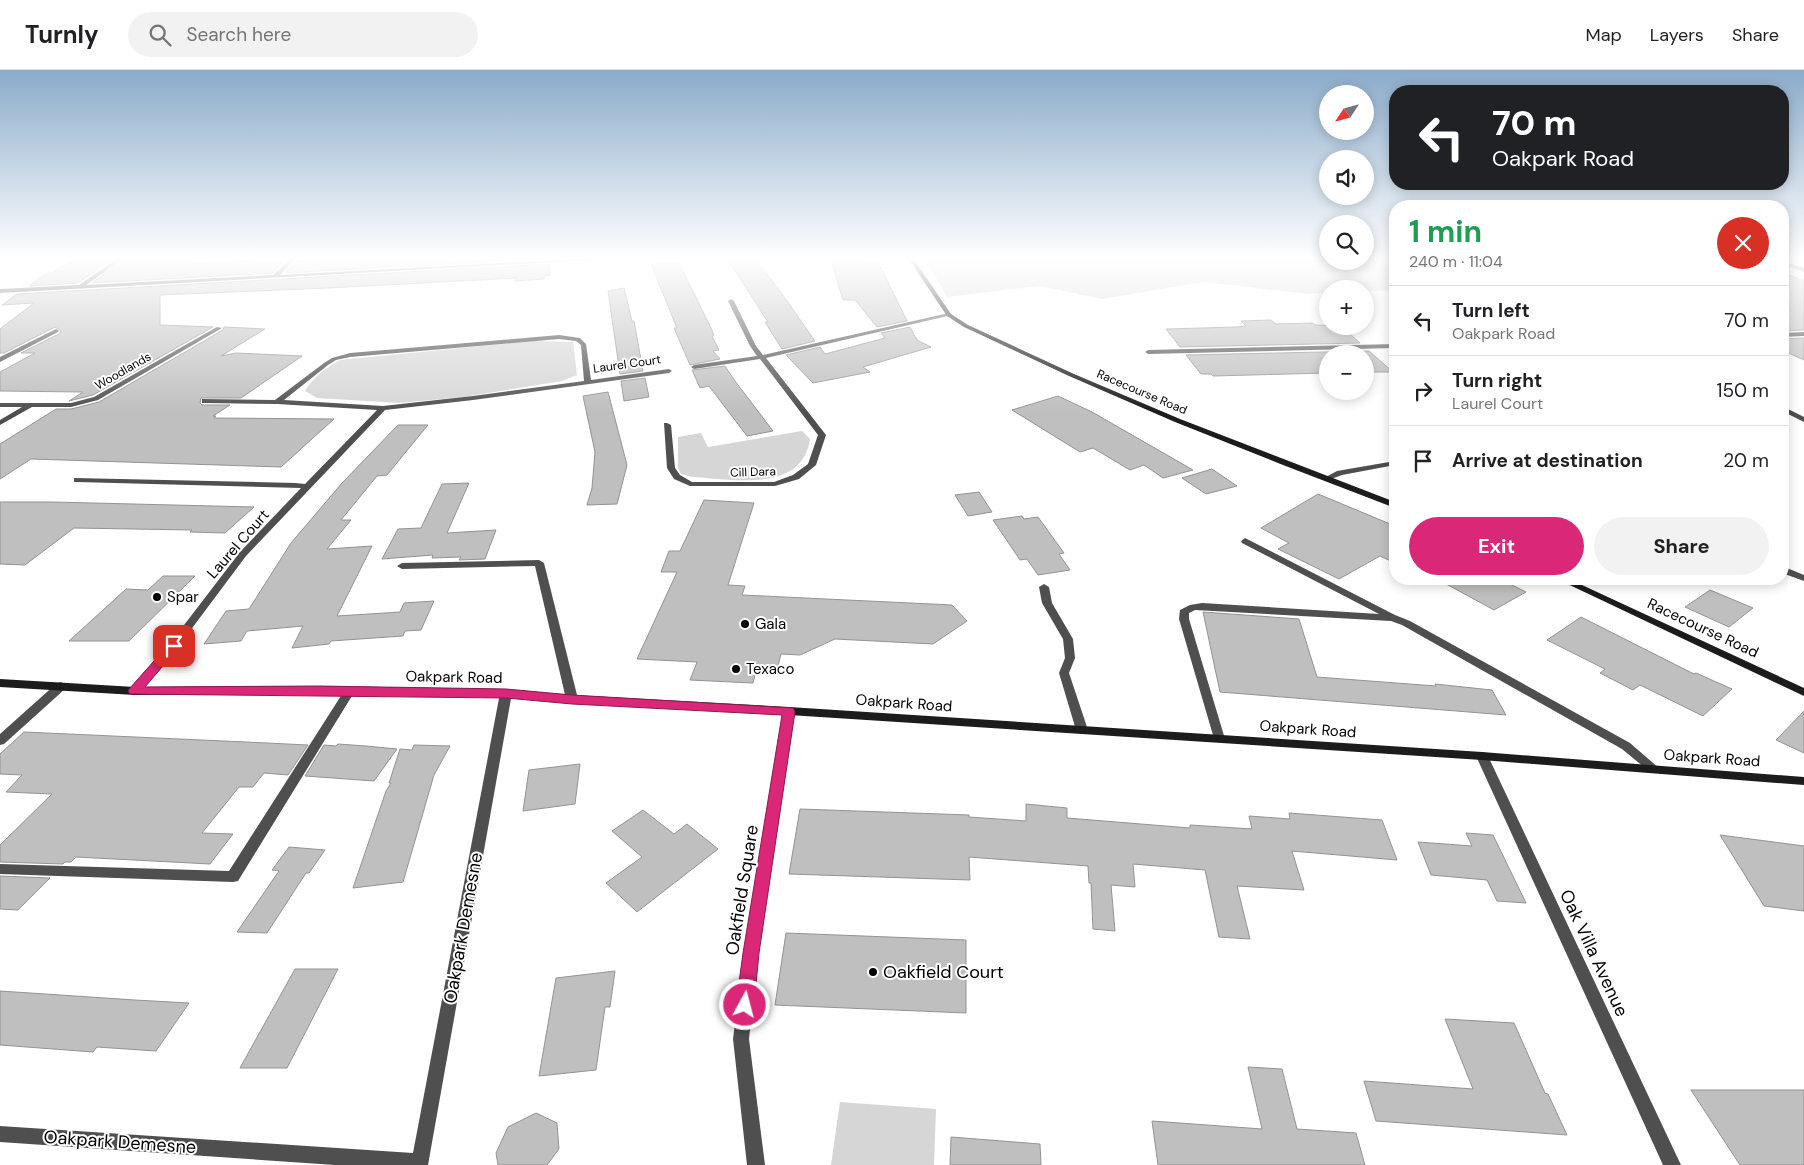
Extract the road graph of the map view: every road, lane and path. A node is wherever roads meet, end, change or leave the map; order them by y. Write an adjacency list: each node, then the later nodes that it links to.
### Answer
1 (735, 309): 10 (street)
2 (945, 309): 3 (main road, Racecourse Road)
3 (949, 315): 10 (street); 25 (main road, Racecourse Road)
4 (219, 328): 18 (street, Woodlands)
5 (56, 331): 11 (street)
6 (1804, 334): 7 (street)
7 (1789, 335)
8 (1389, 346): 9 (street)
9 (1148, 352)
10 (763, 357): 12 (street); 23 (street, Cill Dara)
11 (0, 360)
12 (694, 368)
13 (669, 371): 14 (street, Laurel Court)
14 (588, 382): 16 (street, Laurel Court); 19 (street, Laurel Court)
15 (205, 401): 16 (street, Laurel Court)
16 (277, 402): 19 (street, Laurel Court)
17 (0, 405): 18 (street, Woodlands)
18 (30, 406): 22 (street, Woodlands)
19 (383, 408): 27 (street, Laurel Court)
20 (1789, 412): 21 (street)
21 (1804, 420)
22 (0, 423)
23 (667, 425)
24 (1389, 464): 25 (street)
25 (1326, 479): 28 (main road, Racecourse Road)
26 (77, 480): 27 (street, Laurel Court)
27 (307, 487): 38 (street, Laurel Court)
28 (1389, 503)
29 (1245, 541): 35 (street)
30 (402, 566): 42 (street)
31 (1789, 572): 32 (street)
32 (1804, 578)
33 (1575, 585): 40 (main road, Racecourse Road)
34 (1044, 587): 44 (street)
35 (1393, 618): 45 (street); 48 (street)
36 (0, 683): 37 (main road, Oakpark Road)
37 (61, 686): 38 (main road, Oakpark Road); 46 (street)
38 (135, 691): 39 (main road, Oakpark Road)
39 (350, 691): 41 (main road, Oakpark Road); 50 (street)
40 (1804, 692)
41 (506, 694): 42 (main road, Oakpark Road); 52 (street, Oakpark Demesne)
42 (572, 700): 43 (main road, Oakpark Road)
43 (789, 712): 44 (main road, Oakpark Road); 53 (street, Oakfield Square)
44 (1082, 730): 45 (main road, Oakpark Road)
45 (1219, 739): 47 (main road, Oakpark Road)
46 (0, 741)
47 (1482, 756): 48 (main road, Oakpark Road); 54 (street, Oak Villa Avenue)
48 (1654, 769): 49 (main road, Oakpark Road)
49 (1804, 781)
50 (0, 869)
51 (0, 1134): 52 (street, Oakpark Demesne)
52 (420, 1163)
53 (756, 1165)
54 (1672, 1165)

